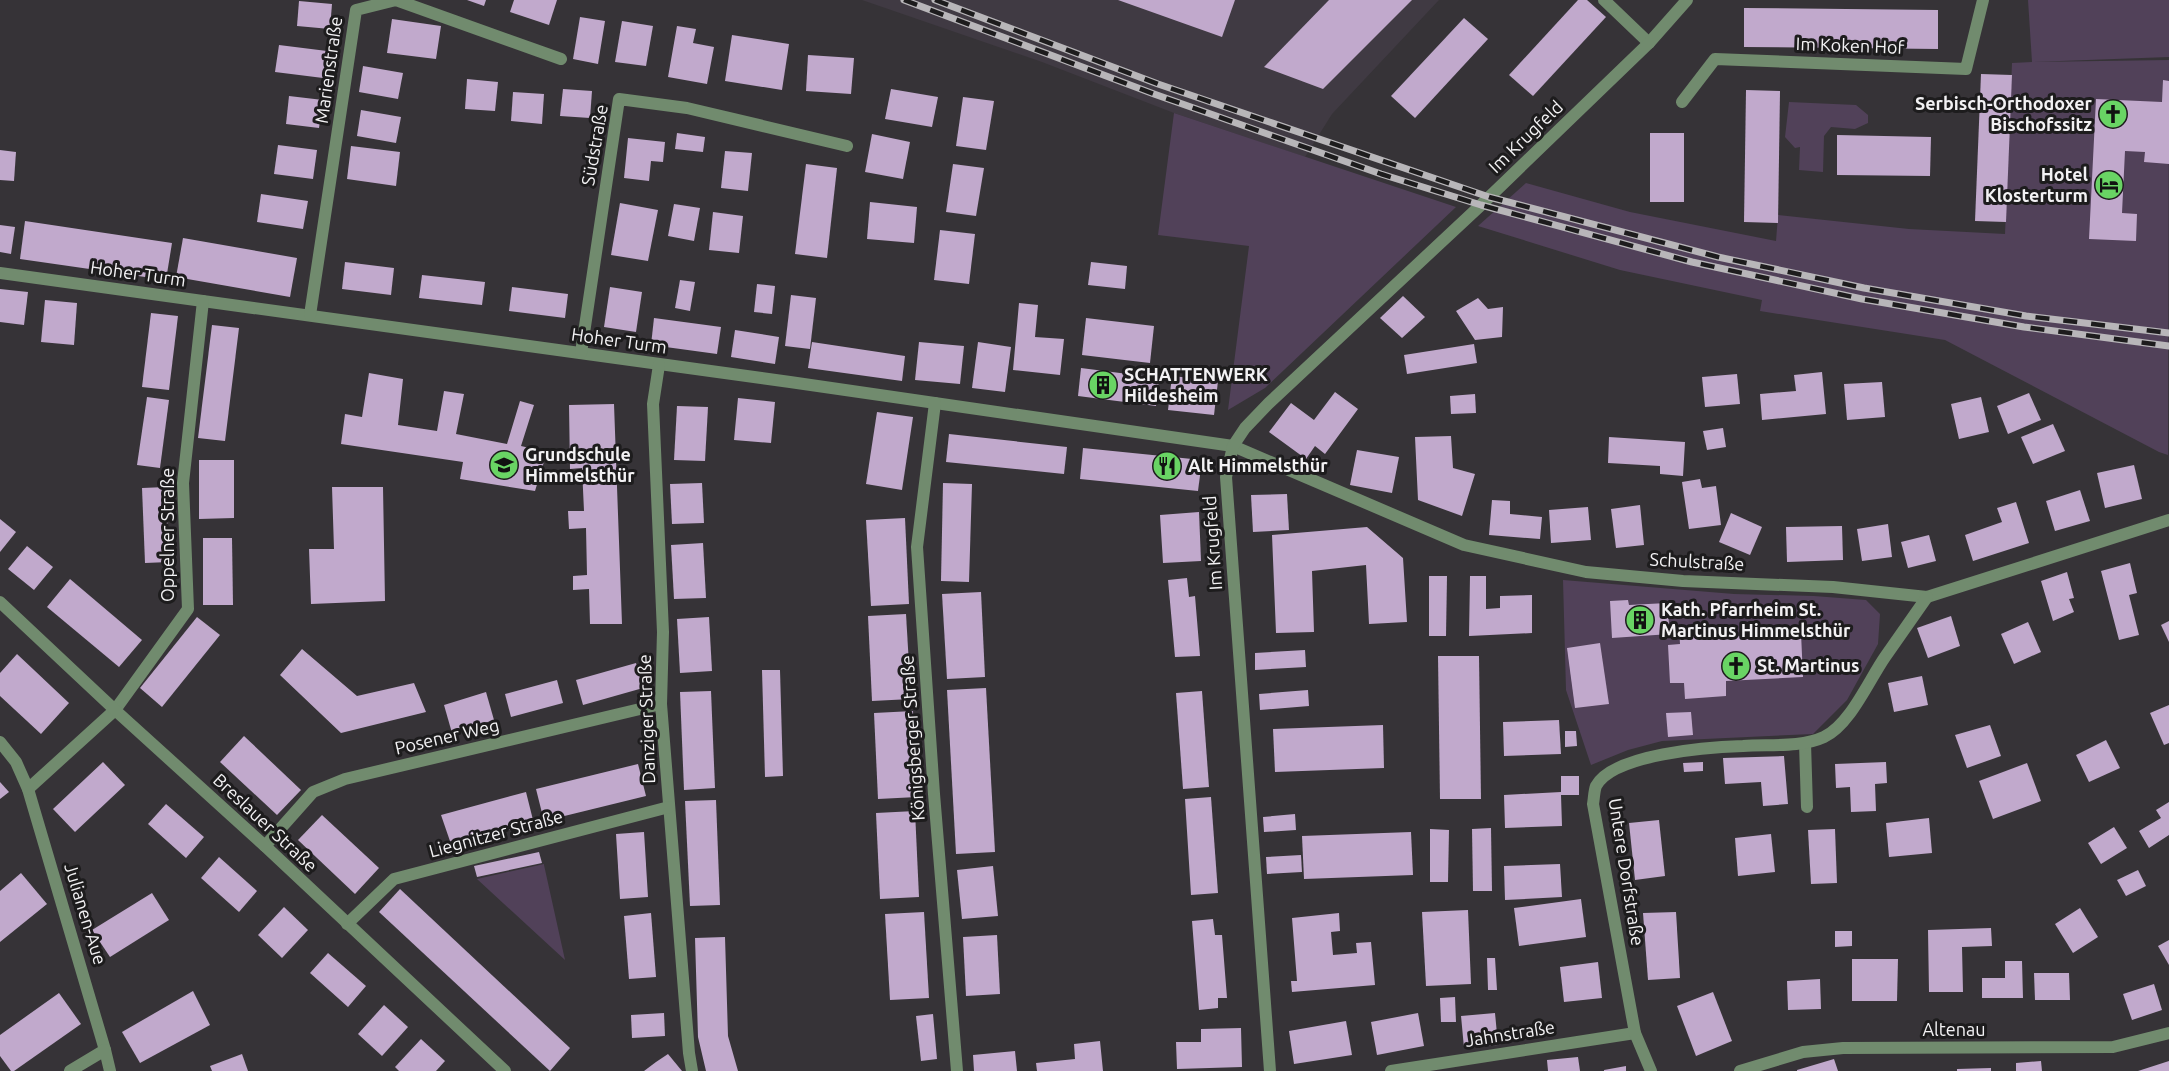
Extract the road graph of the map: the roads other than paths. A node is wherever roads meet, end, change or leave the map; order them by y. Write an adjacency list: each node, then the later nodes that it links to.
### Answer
1 (1604, 0): 4 (street)
2 (1687, 0): 4 (street, Im Krugfeld)
3 (1983, 0): 6 (street, Im Koken Hof)
4 (1648, 43): 14 (street, Im Krugfeld)
5 (561, 59): 10 (street, Marienstraße)
6 (1682, 102)
7 (847, 146): 11 (street, Südstraße)
8 (0, 273): 9 (street, Hoher Turm)
9 (203, 301): 10 (street, Hoher Turm); 19 (street, Oppelner Straße)
10 (310, 315): 11 (street, Hoher Turm)
11 (581, 353): 12 (street, Hoher Turm)
12 (659, 365): 13 (street, Hoher Turm); 18 (street, Danziger Straße)
13 (935, 403): 14 (street, Hoher Turm); 34 (street, Königsberger Straße)
14 (1233, 446): 16 (street, Schulstraße); 35 (street, Im Krugfeld)
15 (2168, 517): 16 (street, Schulstraße)
16 (1927, 597): 21 (street, Untere Dorfstraße)
17 (0, 602): 19 (street, Breslauer Straße)
18 (661, 704): 23 (street, Danziger Straße); 25 (street, Posener Weg)
19 (115, 710): 22 (street); 25 (street, Breslauer Straße)
20 (0, 742): 22 (street, Julianen-Aue)
21 (1805, 743): 24 (street); 27 (street, Untere Dorfstraße)
22 (28, 789): 29 (street, Julianen-Aue)
23 (669, 807): 26 (street, Liegnitzer Straße); 33 (street, Danziger Straße)
24 (1807, 807)
25 (265, 846): 26 (street, Breslauer Straße)
26 (347, 924): 32 (street, Breslauer Straße)
27 (1635, 1033): 36 (street, Jahnstraße); 37 (street, Untere Dorfstraße)
28 (2169, 1033): 38 (street, Altenau)
29 (105, 1050): 30 (street); 31 (street, Julianen-Aue)
30 (70, 1071)
31 (110, 1071)
32 (505, 1071)
33 (692, 1071)
34 (957, 1071)
35 (1270, 1071)
36 (1391, 1071)
37 (1651, 1071)
38 (1740, 1071)

